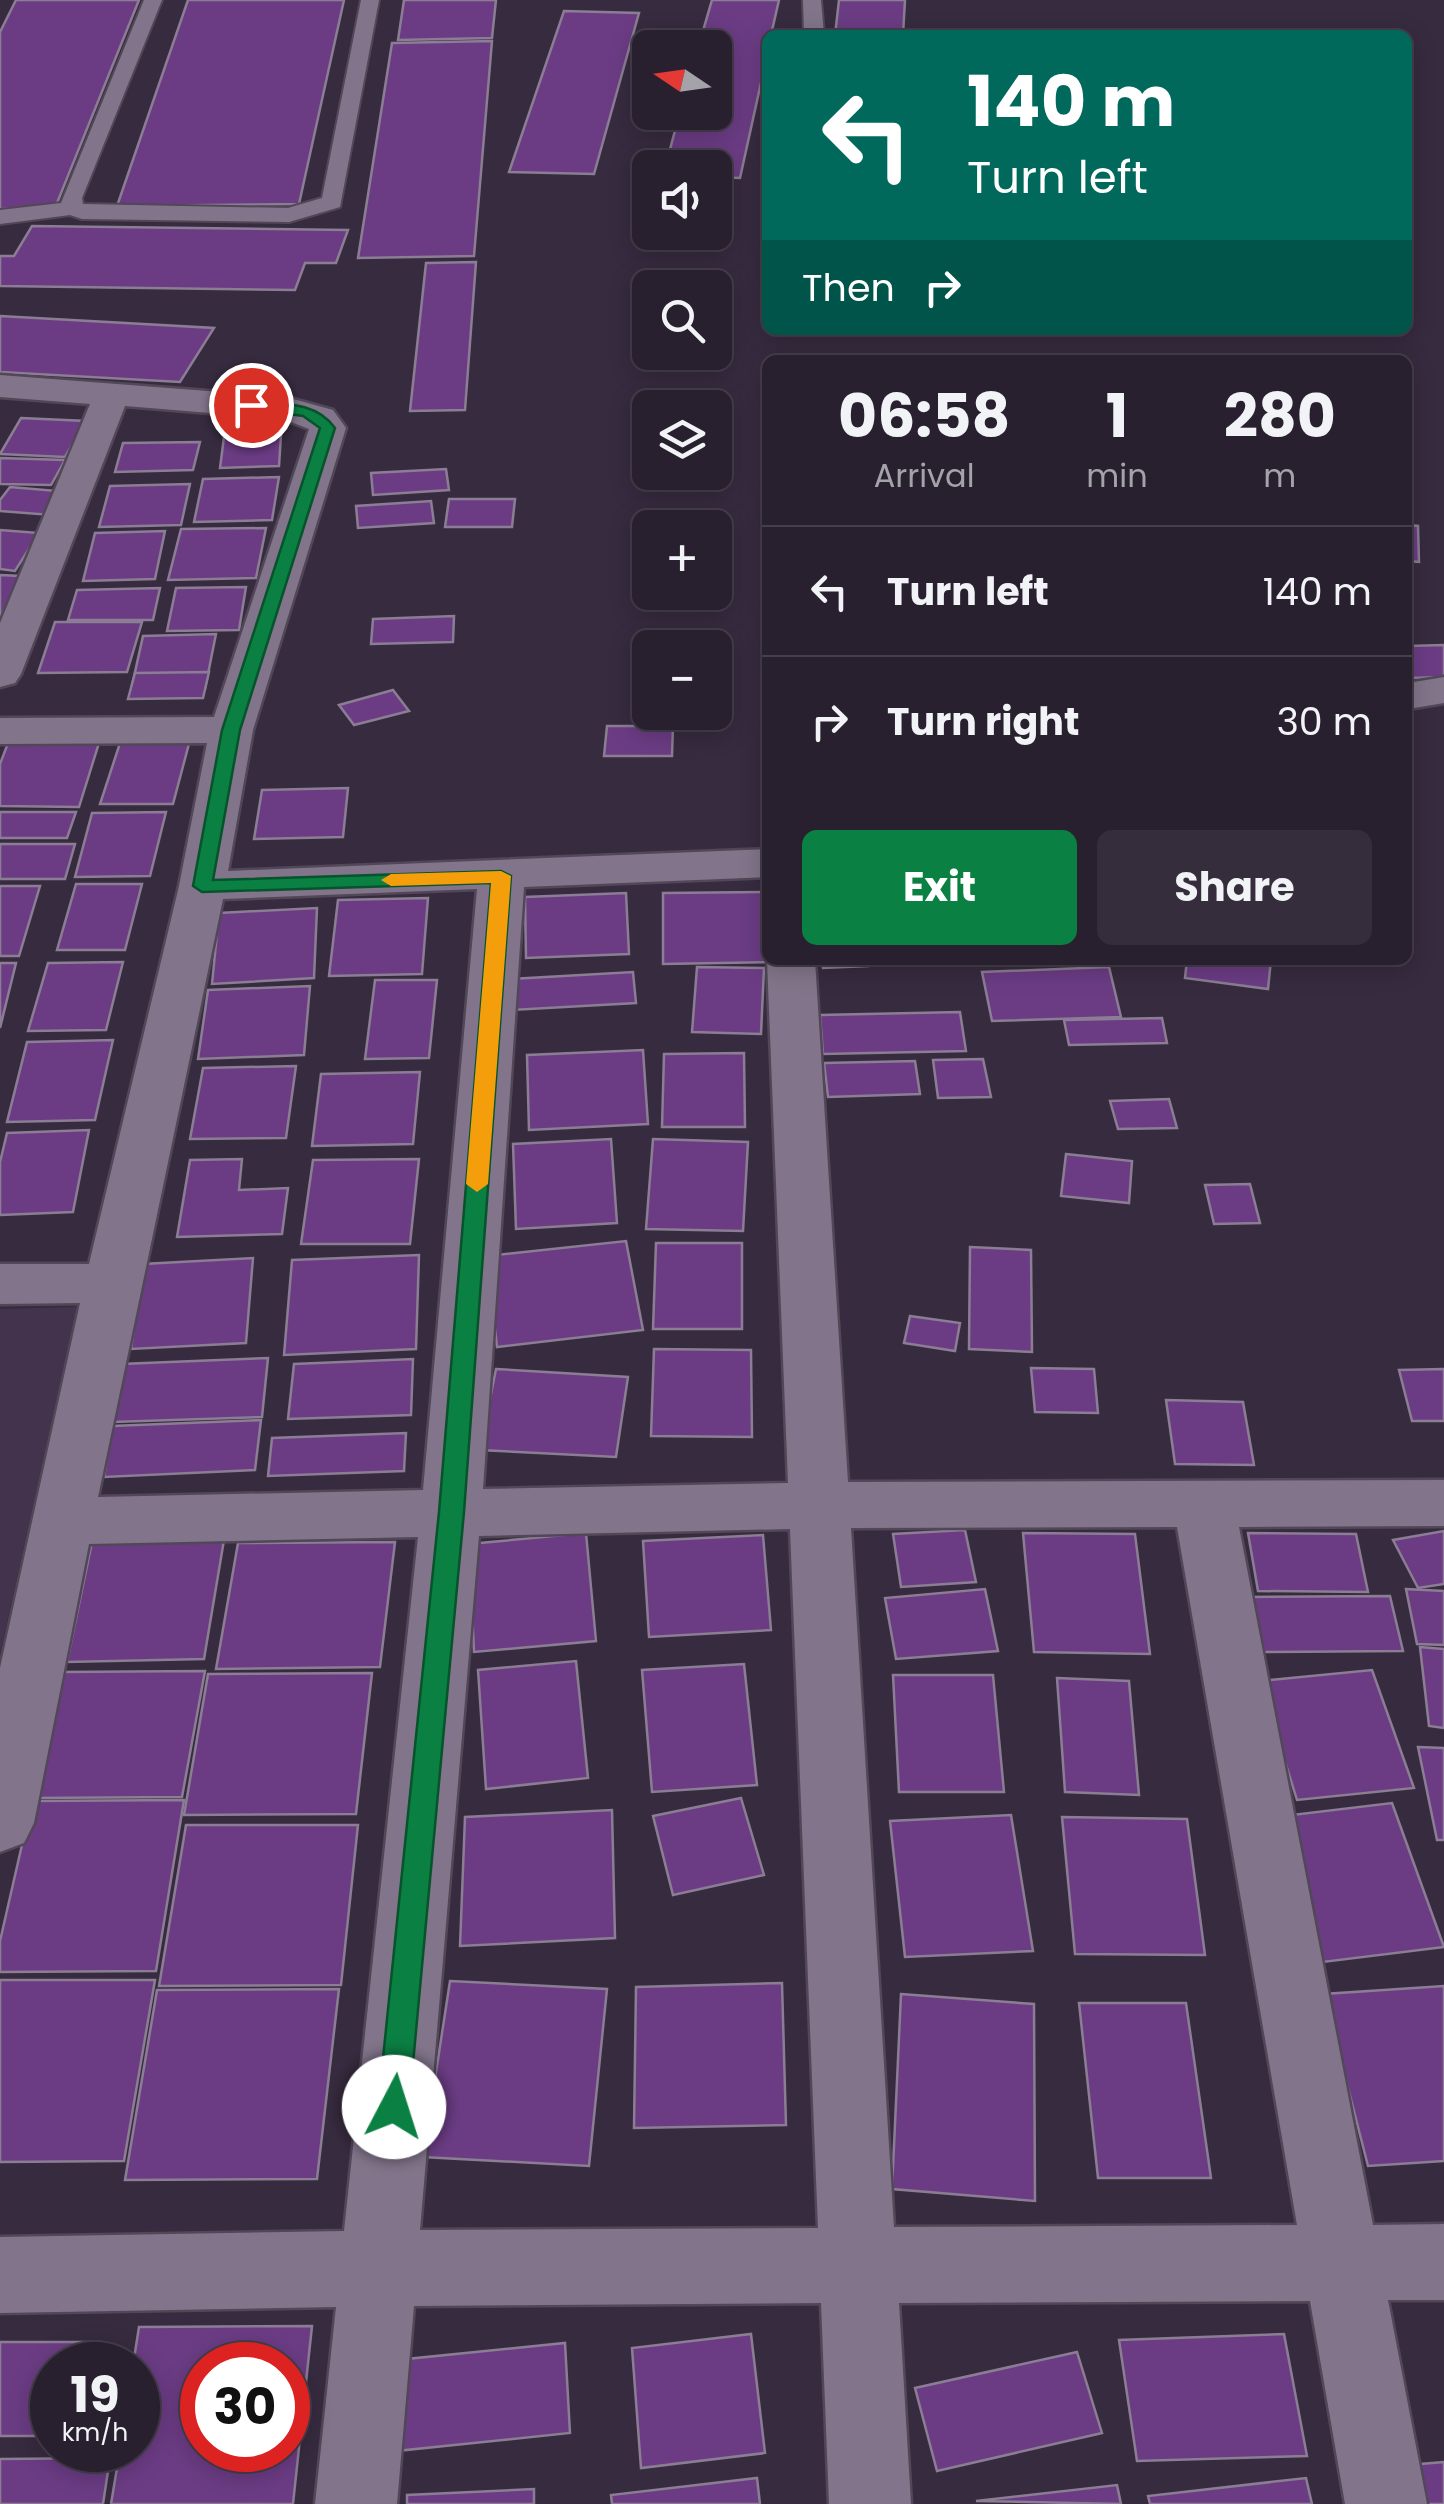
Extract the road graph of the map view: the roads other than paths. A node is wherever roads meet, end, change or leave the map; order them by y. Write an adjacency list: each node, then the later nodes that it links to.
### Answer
1 (152, 0): 5 (lane)
2 (370, 0): 5 (lane)
3 (812, 0): 4 (lane)
4 (814, 30)
5 (72, 208): 6 (lane)
6 (0, 216)
7 (0, 386): 8 (street)
8 (112, 394): 9 (street); 12 (street)
9 (0, 674)
10 (1444, 690): 11 (street)
11 (1412, 695)
12 (231, 730): 13 (street); 16 (street)
13 (0, 731)
14 (762, 863): 15 (street)
15 (501, 876): 16 (street); 23 (street)
16 (202, 886): 18 (street)
17 (791, 965): 21 (street)
18 (112, 1283): 19 (street); 24 (street)
19 (0, 1284)
20 (1444, 1502): 22 (street)
21 (822, 1505): 22 (street); 23 (street); 29 (street)
22 (1204, 1505): 26 (street)
23 (451, 1512): 24 (street); 28 (street)
24 (62, 1521): 25 (street)
25 (0, 1823)
26 (1342, 2262): 27 (street); 29 (street); 33 (street)
27 (1444, 2262)
28 (378, 2266): 29 (street); 30 (street); 31 (street)
29 (856, 2268): 32 (street)
30 (0, 2275)
31 (356, 2504)
32 (870, 2504)
33 (1386, 2504)

